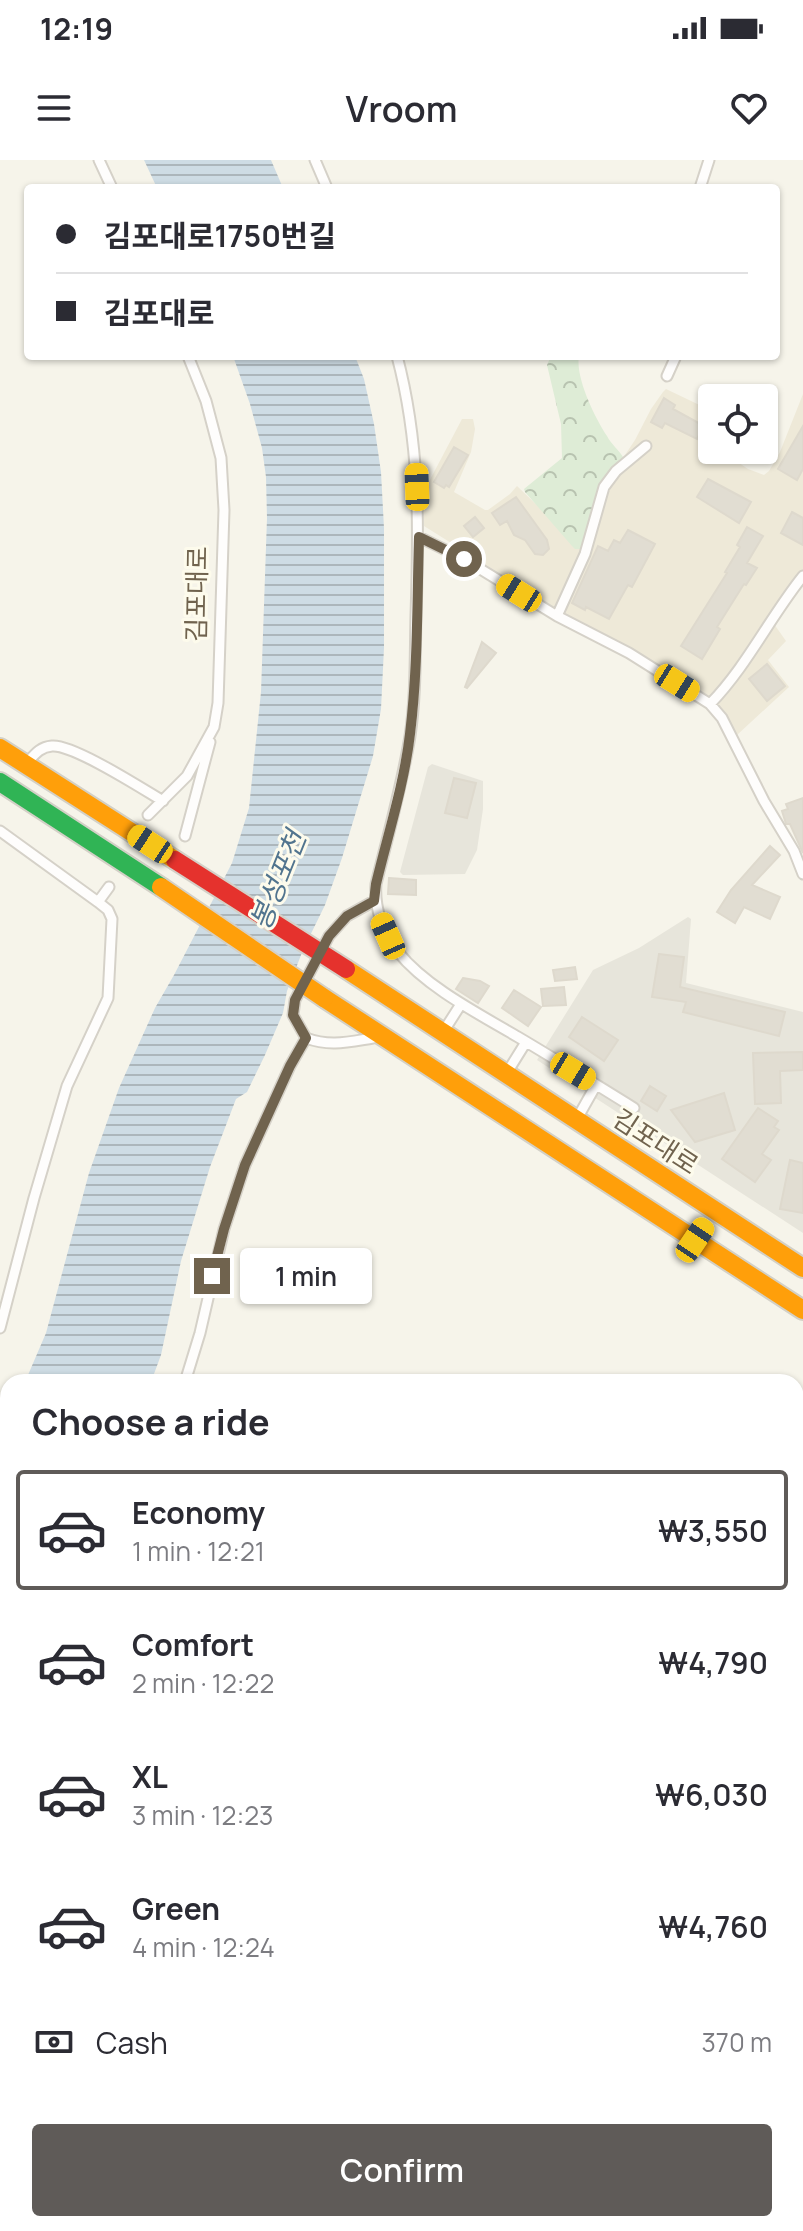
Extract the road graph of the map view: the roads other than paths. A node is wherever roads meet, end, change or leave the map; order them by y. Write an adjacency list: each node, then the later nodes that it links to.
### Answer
1 (99, 160): 4 (lane)
2 (315, 160): 5 (lane)
3 (709, 160): 6 (lane)
4 (110, 184)
5 (325, 184)
6 (701, 184)
7 (190, 360): 16 (lane, 김포대로)
8 (398, 360): 12 (lane)
9 (674, 360): 10 (lane)
10 (667, 376)
11 (646, 446): 14 (lane)
12 (419, 537): 14 (lane); 26 (lane)
13 (803, 576): 15 (lane)
14 (557, 616): 15 (lane)
15 (710, 704): 24 (lane)
16 (214, 727): 20 (lane, 김포대로); 23 (lane)
17 (0, 748): 18 (main road, 김포대로)
18 (25, 764): 20 (lane); 29 (main road, 김포대로, bridge)
19 (0, 782): 30 (main road, bridge)
20 (163, 801): 21 (lane, 김포대로)
21 (148, 815)
22 (0, 831): 27 (lane)
23 (185, 836)
24 (803, 874)
25 (109, 887): 27 (lane)
26 (374, 901): 28 (lane); 31 (lane)
27 (98, 902): 41 (lane)
28 (461, 1004): 29 (lane); 32 (lane)
29 (443, 1032): 33 (main road, 김포대로)
30 (382, 1036): 31 (lane); 38 (main road)
31 (306, 1038): 42 (lane)
32 (526, 1042): 33 (lane); 34 (lane)
33 (506, 1074): 36 (main road, 김포대로)
34 (596, 1085): 35 (lane); 36 (lane)
35 (634, 1108)
36 (576, 1120): 37 (main road, 김포대로)
37 (716, 1211): 38 (main road); 39 (main road, 김포대로)
38 (695, 1240): 40 (main road)
39 (803, 1268)
40 (803, 1309)
41 (0, 1328)
42 (187, 1374)

